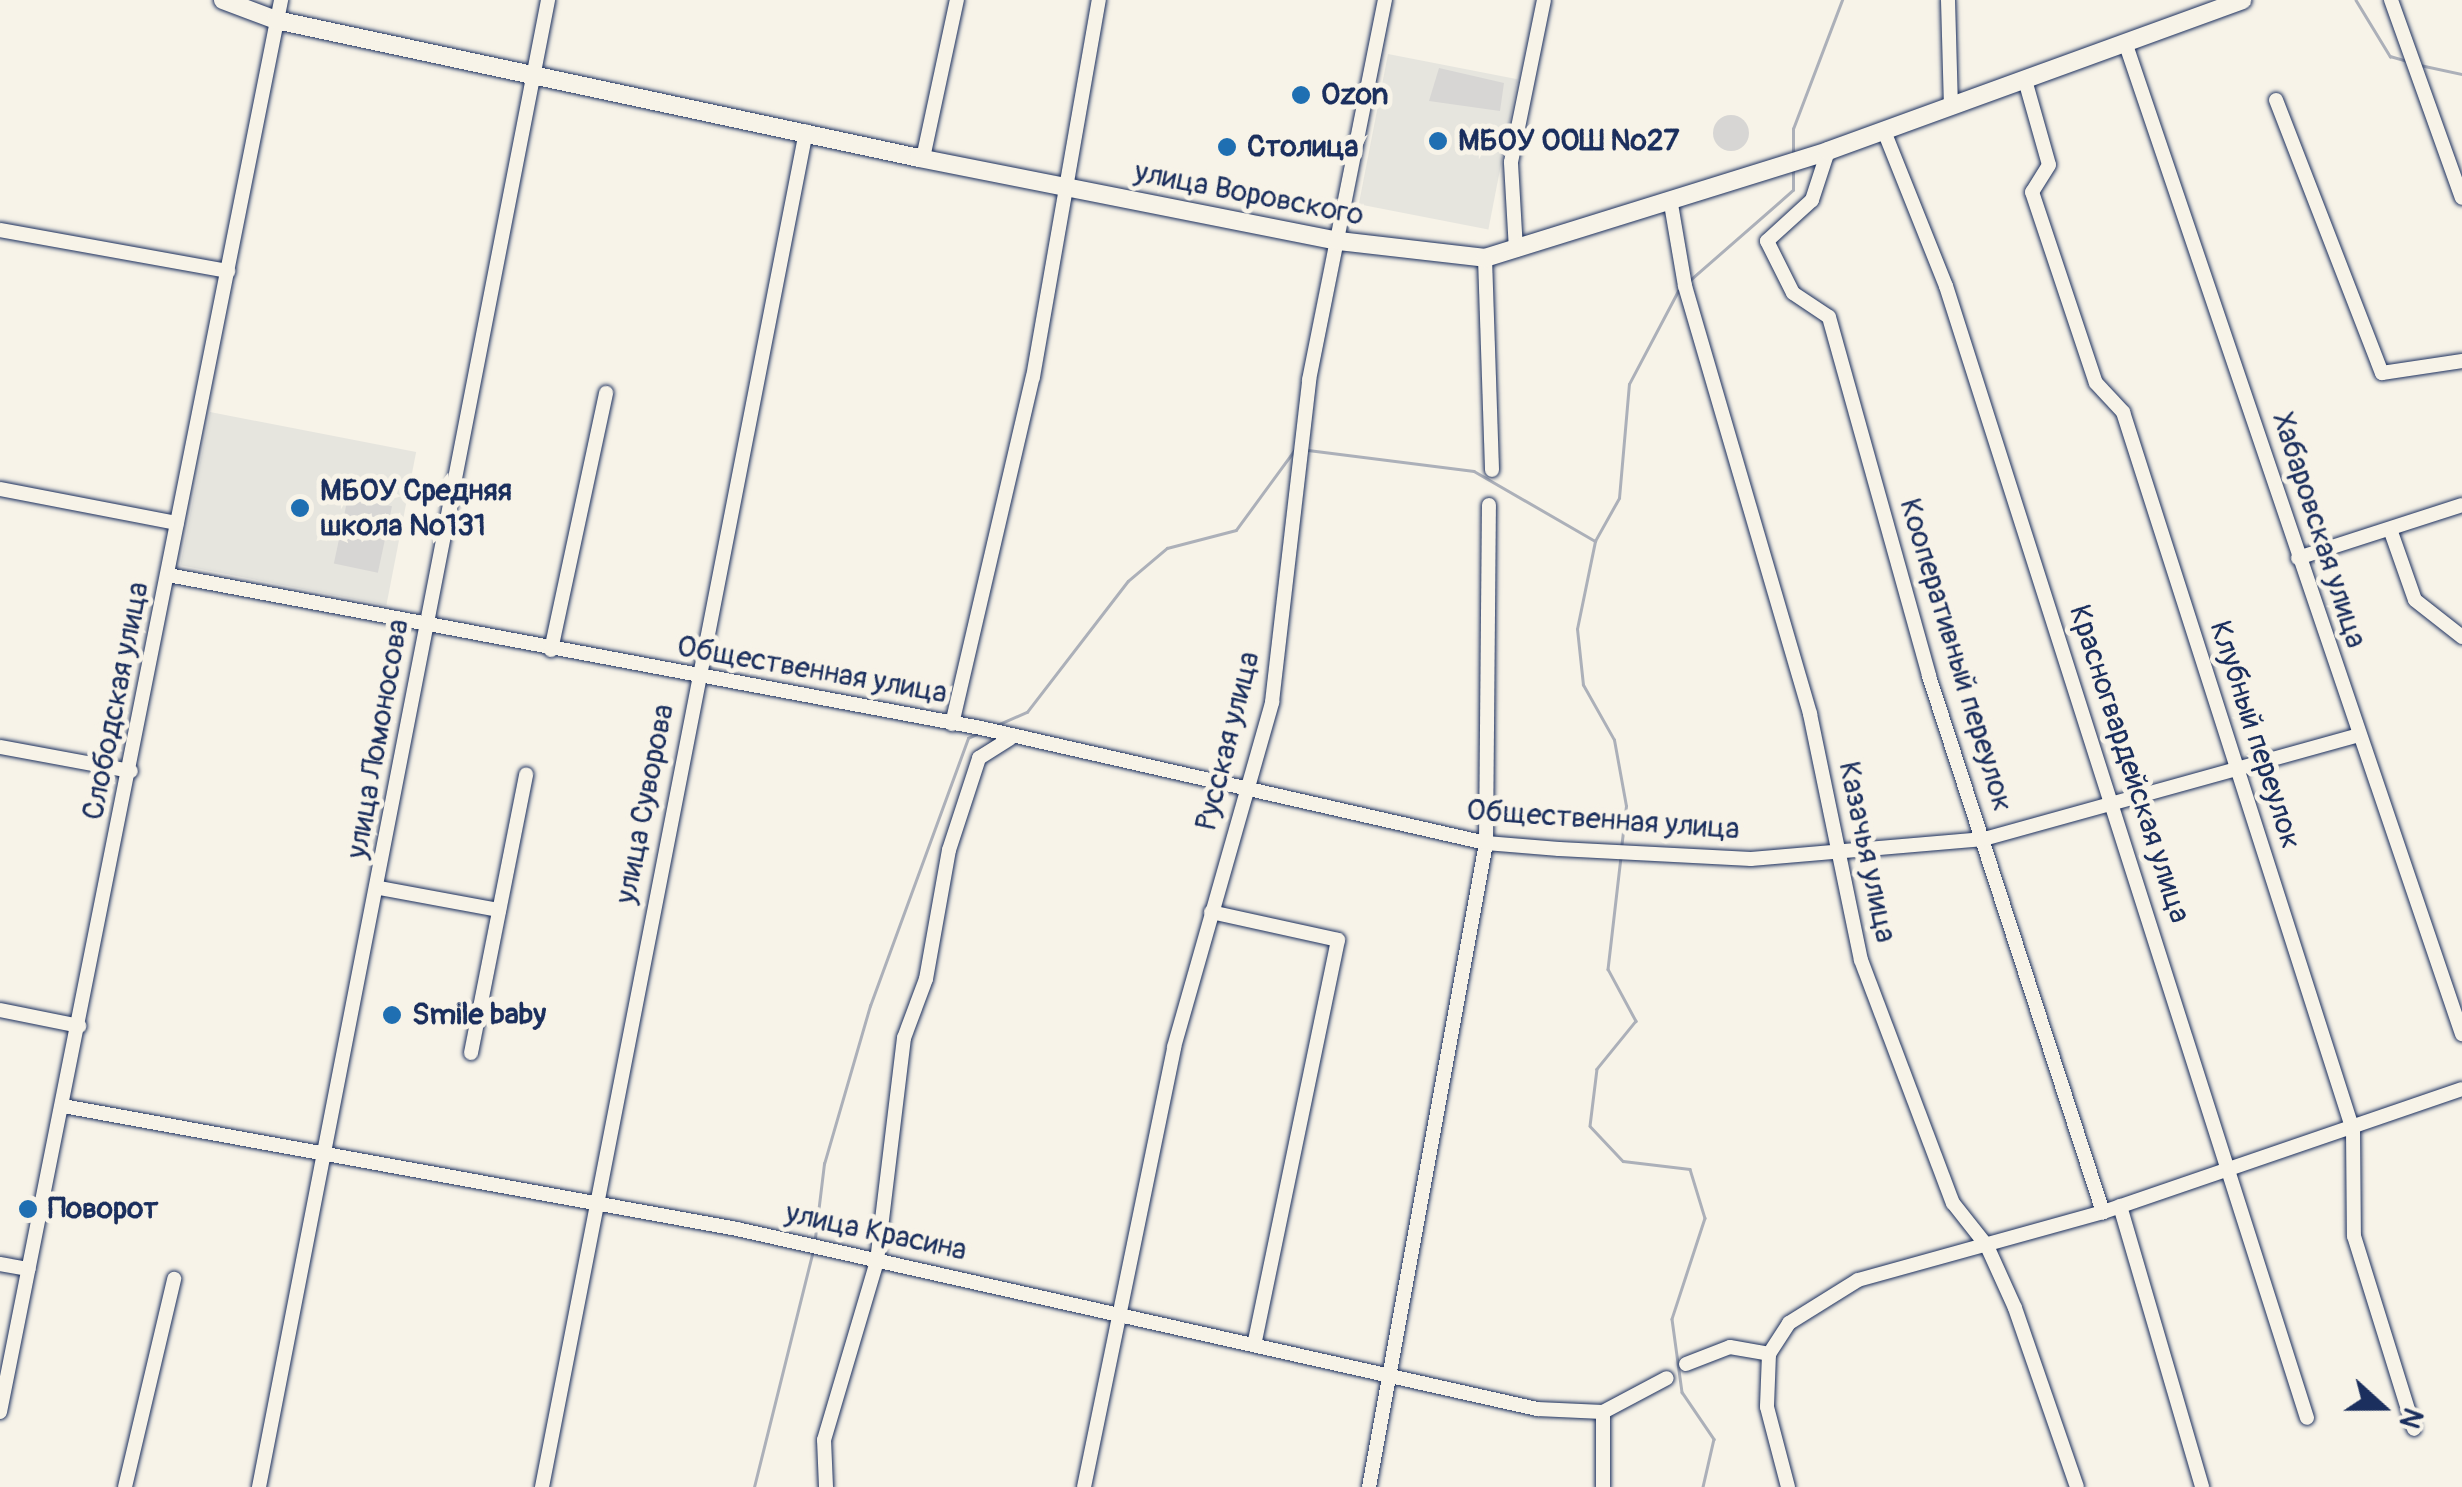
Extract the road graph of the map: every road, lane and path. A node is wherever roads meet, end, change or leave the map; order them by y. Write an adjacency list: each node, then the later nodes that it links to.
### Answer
1 (223, 0): 11 (main road, улица Воровского)
2 (281, 0): 11 (street, Слободская улица)
3 (548, 0): 13 (street, улица Ломоносова)
4 (957, 0): 20 (street)
5 (1099, 0): 21 (street)
6 (1384, 0): 25 (street, Русская улица)
7 (1544, 0): 26 (street)
8 (1948, 0): 16 (street)
9 (2242, 0): 12 (main road, улица Воровского)
10 (2392, 0): 22 (street)
11 (276, 20): 13 (main road, улица Воровского); 28 (street, Слободская улица)
12 (2125, 42): 14 (main road, улица Воровского); 37 (street, Хабаровская улица)
13 (534, 73): 17 (main road, улица Воровского); 39 (street, улица Ломоносова)
14 (2024, 80): 16 (main road, улица Воровского); 48 (street, Клубный переулок)
15 (2276, 100): 29 (street)
16 (1951, 106): 18 (main road, улица Воровского)
17 (806, 131): 20 (main road, улица Воровского); 42 (street, улица Суворова)
18 (1884, 131): 19 (main road, улица Воровского); 51 (street, Красногвардейская улица)
19 (1828, 151): 23 (main road, улица Воровского); 52 (street, Кооперативный переулок)
20 (923, 158): 21 (main road, улица Воровского)
21 (1065, 185): 25 (main road, улица Воровского); 43 (street)
22 (2462, 198)
23 (1672, 204): 26 (main road, улица Воровского); 54 (street, Казачья улица)
24 (0, 230): 28 (street)
25 (1339, 242): 27 (main road, улица Воровского); 50 (street, Русская улица)
26 (1516, 250): 27 (main road, улица Воровского)
27 (1485, 258): 31 (street)
28 (228, 271): 35 (street, Слободская улица)
29 (2462, 362)
30 (606, 393): 41 (street)
31 (1492, 470)
32 (0, 489): 35 (street)
33 (1489, 505): 53 (street)
34 (2462, 505): 36 (street)
35 (177, 522): 38 (street, Слободская улица)
36 (2390, 528): 37 (street); 40 (street)
37 (2298, 558): 44 (street, Хабаровская улица)
38 (168, 575): 39 (street, Общественная улица); 47 (street, Слободская улица)
39 (427, 625): 41 (street, Общественная улица); 55 (street, улица Ломоносова)
40 (2462, 637)
41 (551, 650): 42 (street, Общественная улица)
42 (697, 678): 43 (street, Общественная улица); 67 (street, улица Суворова)
43 (952, 724): 45 (street, Общественная улица)
44 (2356, 736): 48 (street, Общественная улица); 60 (street, Хабаровская улица)
45 (1010, 739): 50 (street, Общественная улица); 71 (street)
46 (0, 747): 47 (street)
47 (130, 772): 59 (street, Слободская улица)
48 (2238, 773): 51 (street, Общественная улица); 64 (street, Клубный переулок)
49 (526, 774): 56 (street)
50 (1250, 789): 53 (street, Общественная улица); 57 (street, Русская улица)
51 (2114, 803): 52 (street, Общественная улица); 66 (street, Красногвардейская улица)
52 (1984, 839): 54 (street, Общественная улица); 69 (street, Кооперативный переулок)
53 (1486, 844): 54 (street, Общественная улица); 79 (street)
54 (1842, 855): 70 (street, Казачья улица)
55 (379, 888): 56 (street); 65 (street, улица Ломоносова)
56 (499, 910): 61 (street)
57 (1211, 912): 75 (street, Русская улица); 76 (street)
58 (0, 1010): 59 (street)
59 (79, 1026): 63 (street, Слободская улица)
60 (2462, 1034)
61 (471, 1053)
62 (2462, 1089): 64 (street)
63 (63, 1106): 65 (street, улица Красина); 73 (street, Слободская улица)
64 (2353, 1130): 66 (street); 84 (street, Клубный переулок)
65 (327, 1157): 67 (street, улица Красина); 86 (street, улица Ломоносова)
66 (2228, 1170): 68 (street); 83 (street, Красногвардейская улица)
67 (597, 1205): 71 (street, улица Красина); 87 (street, улица Суворова)
68 (2120, 1206): 69 (street); 94 (street)
69 (2103, 1212): 70 (street)
70 (1987, 1246): 77 (street); 93 (street, Казачья улица)
71 (877, 1261): 75 (street, улица Красина); 88 (street)
72 (0, 1264): 73 (street)
73 (29, 1269): 81 (street, Слободская улица)
74 (174, 1279): 85 (street)
75 (1117, 1309): 76 (street, улица Красина); 89 (street, Русская улица)
76 (1254, 1344): 79 (street, улица Красина)
77 (1769, 1354): 78 (street); 92 (street)
78 (1686, 1364)
79 (1386, 1374): 82 (street, улица Красина); 90 (street)
80 (1667, 1378): 82 (street)
81 (0, 1412)
82 (1603, 1412): 91 (street)
83 (2306, 1418)
84 (2414, 1429)
85 (125, 1487)
86 (259, 1487)
87 (542, 1487)
88 (826, 1487)
89 (1084, 1487)
90 (1369, 1487)
91 (1603, 1487)
92 (1788, 1487)
93 (2078, 1487)
94 (2202, 1487)

